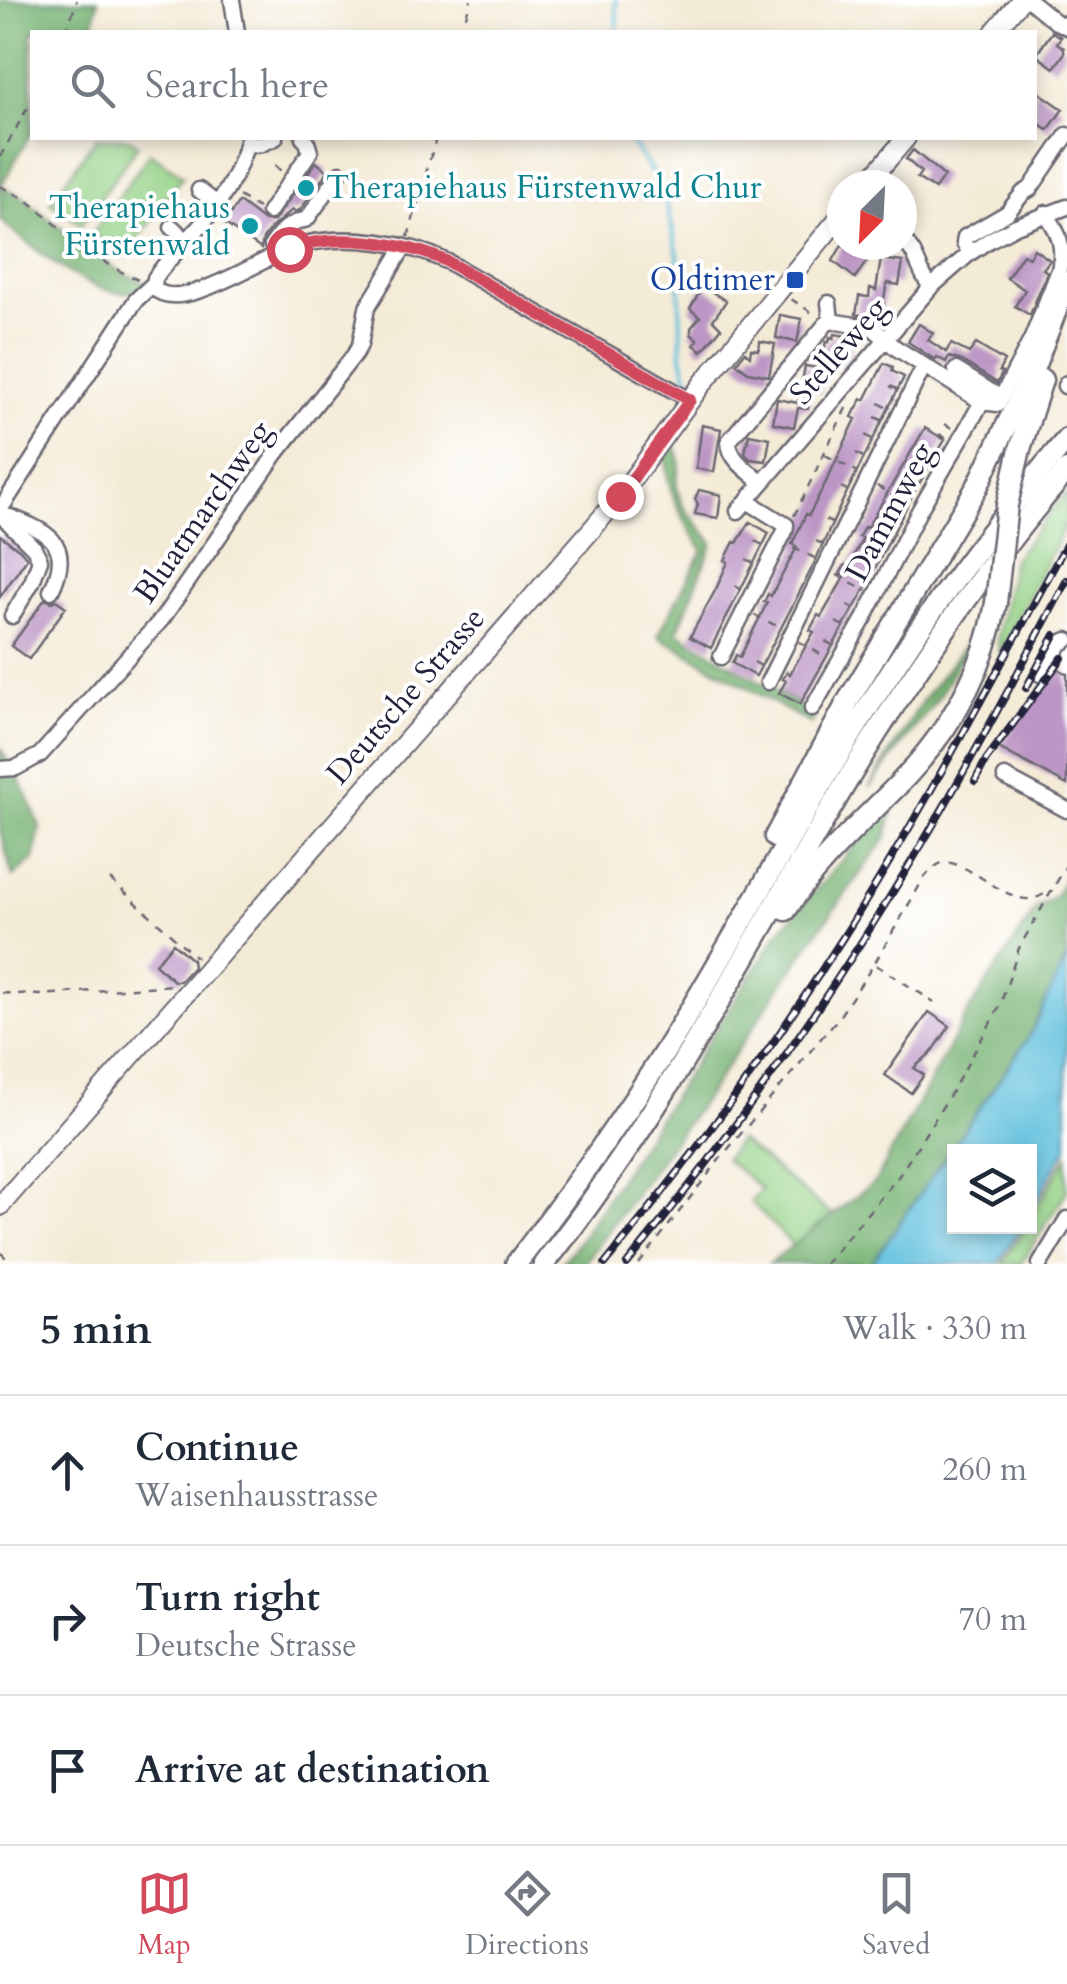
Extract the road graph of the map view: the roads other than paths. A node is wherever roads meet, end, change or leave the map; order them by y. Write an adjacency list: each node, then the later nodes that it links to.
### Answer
1 (232, 0): 5 (street)
2 (1021, 0): 6 (main road)
3 (1029, 0): 4 (street)
4 (1067, 27)
5 (237, 30)
6 (996, 30)
7 (1067, 135): 22 (street)
8 (306, 140): 16 (street)
9 (904, 140): 11 (main road)
10 (247, 142): 14 (street)
11 (879, 170)
12 (340, 173): 23 (street)
13 (199, 190): 14 (street)
14 (217, 204): 20 (street)
15 (1067, 207): 17 (street, Stelleweg)
16 (269, 212)
17 (1046, 213): 22 (street, Stelleweg); 34 (street)
18 (172, 228): 20 (street)
19 (827, 239): 35 (main road, Deutsche Strasse)
20 (187, 241): 26 (street)
21 (404, 248): 23 (street); 35 (street); 48 (street, Bluatmarchweg)
22 (970, 252): 27 (street, Stelleweg)
23 (277, 254): 26 (street)
24 (917, 260): 27 (street)
25 (1067, 282): 52 (highway)
26 (153, 284): 40 (street)
27 (931, 287): 31 (street, Stelleweg)
28 (1067, 299): 51 (highway, bridge)
29 (829, 303): 30 (street)
30 (829, 322): 31 (street); 39 (street)
31 (886, 339): 32 (street); 39 (street, Stelleweg)
32 (924, 366): 36 (street); 46 (street, Dammweg)
33 (956, 370): 34 (street)
34 (1001, 398): 36 (street)
35 (690, 400): 53 (main road, Deutsche Strasse)
36 (982, 402): 47 (street, Dammweg)
37 (1067, 439): 52 (highway)
38 (1067, 470): 51 (highway)
39 (762, 483): 44 (street, Stelleweg)
40 (0, 512): 41 (street); 42 (street)
41 (51, 591)
42 (12, 616)
43 (1067, 640): 45 (street)
44 (721, 657)
45 (1040, 674)
46 (768, 682)
47 (812, 709)
48 (0, 769)
49 (1004, 777): 50 (street)
50 (1067, 810)
51 (710, 1018): 56 (highway)
52 (674, 1037): 55 (highway)
53 (0, 1206)
54 (1067, 1219): 57 (street)
55 (516, 1264)
56 (544, 1264)
57 (1040, 1264)

